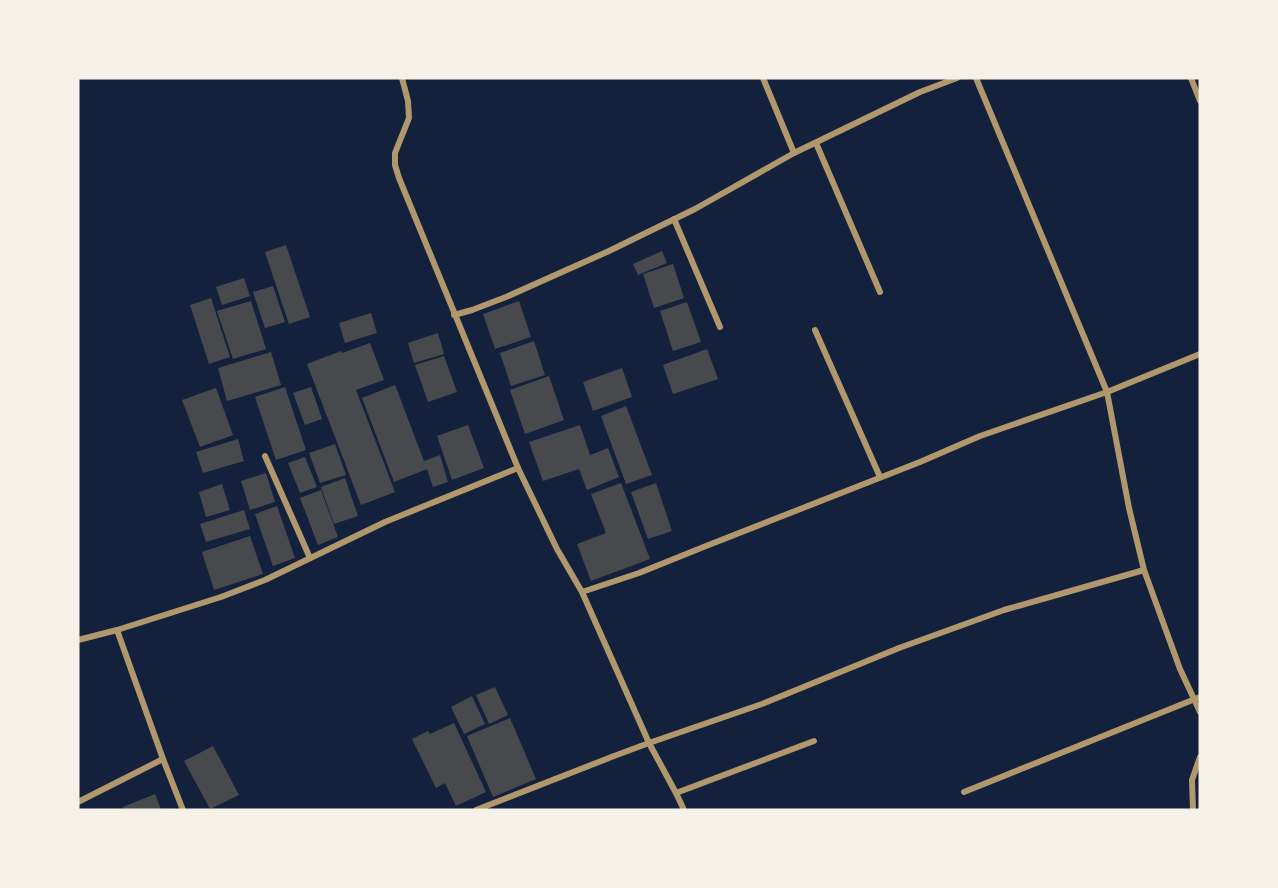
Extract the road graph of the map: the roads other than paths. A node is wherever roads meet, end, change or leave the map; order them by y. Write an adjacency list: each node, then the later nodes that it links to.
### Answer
1 (402, 78): 11 (street)
2 (763, 78): 8 (street)
3 (957, 78): 7 (street)
4 (976, 78): 15 (street)
5 (1191, 78): 6 (street)
6 (1200, 101)
7 (816, 143): 8 (street); 10 (street)
8 (794, 153): 9 (street)
9 (674, 219): 11 (street); 12 (street)
10 (880, 292)
11 (454, 315): 17 (street)
12 (720, 327)
13 (815, 330): 18 (street)
14 (1200, 354): 15 (street)
15 (1107, 392): 18 (street); 20 (street)
16 (265, 456): 19 (street)
17 (518, 468): 19 (street); 21 (street)
18 (880, 477): 21 (street)
19 (310, 558): 22 (street)
20 (1144, 570): 24 (street); 27 (street)
21 (582, 592): 27 (street)
22 (117, 630): 23 (street); 29 (street)
23 (78, 640)
24 (1197, 698): 25 (street); 32 (street)
25 (1200, 712)
26 (814, 741): 33 (street)
27 (649, 743): 33 (street); 36 (street)
28 (1200, 757): 30 (street)
29 (163, 759): 34 (street); 35 (street)
30 (1192, 780): 31 (street); 38 (street)
31 (1200, 780)
32 (964, 792)
33 (676, 793): 37 (street)
34 (78, 802)
35 (183, 810)
36 (476, 810)
37 (684, 810)
38 (1193, 810)

